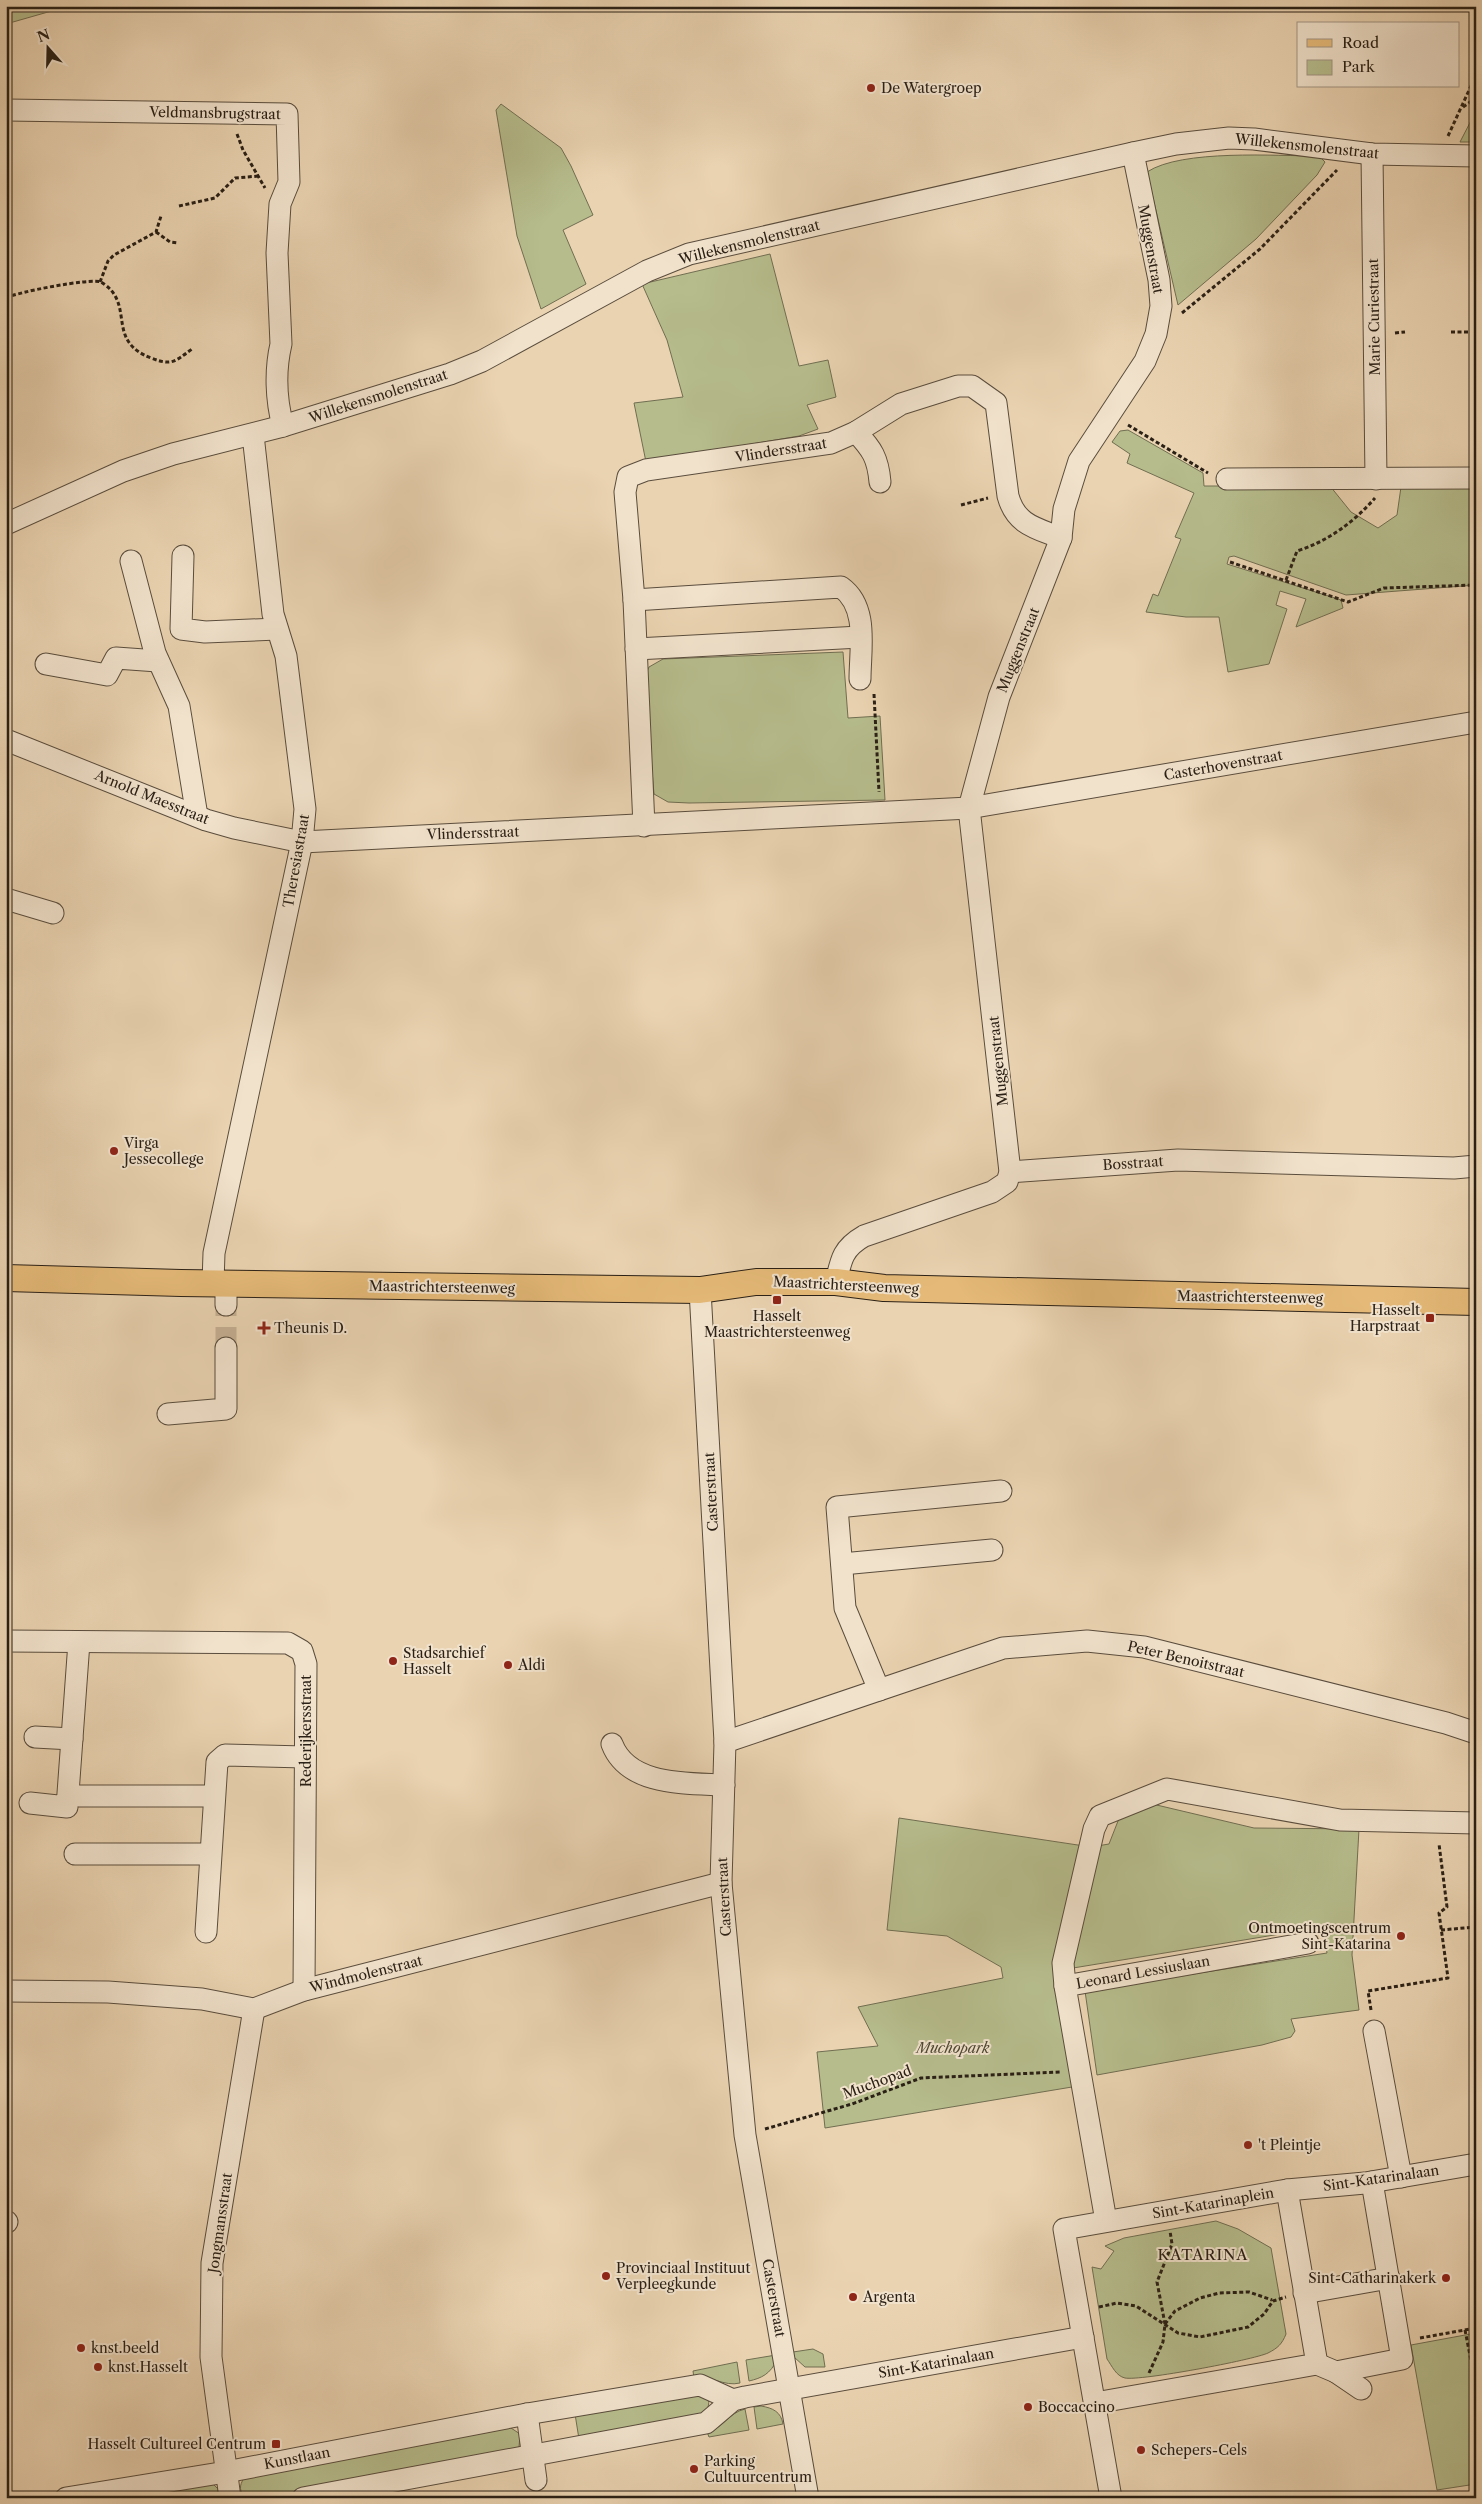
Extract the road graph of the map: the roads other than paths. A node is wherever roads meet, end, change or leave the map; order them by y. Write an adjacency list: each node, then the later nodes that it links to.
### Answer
1 (6, 110): 5 (street, Veldmansbrugstraat)
2 (1133, 153): 3 (street, Willekensmolenstraat); 5 (street, Willekensmolenstraat); 13 (street, Muggenstraat)
3 (1363, 153): 4 (street, Willekensmolenstraat); 10 (street, Marie Curiestraat)
4 (1476, 156)
5 (284, 426): 7 (street, Willekensmolenstraat)
6 (856, 432): 11 (street); 13 (street, Vlindersstraat); 16 (street, Vlindersstraat)
7 (254, 435): 12 (street, Willekensmolenstraat); 17 (street, Theresiastraat)
8 (1476, 478): 10 (street)
9 (1227, 479): 10 (street)
10 (1384, 479)
11 (880, 482)
12 (6, 524)
13 (1061, 538): 25 (street, Muggenstraat)
14 (183, 556): 17 (street)
15 (131, 561): 20 (street)
16 (634, 600): 18 (street); 19 (street, Vlindersstraat)
17 (277, 629): 28 (street, Theresiastraat)
18 (860, 636): 19 (street); 22 (street)
19 (636, 649): 27 (street, Vlindersstraat)
20 (158, 661): 21 (street); 26 (street)
21 (46, 664)
22 (860, 679)
23 (1476, 722): 25 (street, Casterhovenstraat)
24 (6, 740): 26 (street, Arnold Maesstraat)
25 (970, 808): 27 (street, Vlindersstraat); 32 (street, Muggenstraat)
26 (196, 816): 28 (street, Arnold Maesstraat)
27 (644, 826): 28 (street, Vlindersstraat)
28 (302, 842): 35 (street, Theresiastraat)
29 (6, 899): 30 (street)
30 (52, 913)
31 (1476, 1166): 32 (street, Bosstraat)
32 (1010, 1172): 34 (street)
33 (6, 1278): 35 (main road, Maastrichtersteenweg)
34 (836, 1282): 36 (main road, Maastrichtersteenweg); 37 (main road, Maastrichtersteenweg)
35 (222, 1290): 36 (main road, Maastrichtersteenweg)
36 (700, 1290): 49 (street, Casterstraat)
37 (1476, 1302)
38 (226, 1348): 39 (street)
39 (168, 1414)
40 (1001, 1491): 42 (street)
41 (992, 1550): 42 (street)
42 (842, 1564): 45 (street)
43 (6, 1641): 44 (street, Rederijkersstraat)
44 (79, 1642): 48 (street); 51 (street, Rederijkersstraat)
45 (879, 1690): 46 (street, Peter Benoitstraat); 49 (street, Peter Benoitstraat)
46 (1476, 1733)
47 (35, 1737): 48 (street)
48 (72, 1739): 55 (street)
49 (725, 1742): 52 (street, Casterstraat)
50 (612, 1744): 52 (street)
51 (305, 1757): 54 (street); 63 (street, Rederijkersstraat)
52 (724, 1785): 59 (street, Casterstraat)
53 (79, 1796): 54 (street)
54 (214, 1796): 58 (street)
55 (30, 1803)
56 (1476, 1822): 62 (street)
57 (75, 1854): 58 (street)
58 (209, 1854): 60 (street)
59 (721, 1883): 63 (street, Windmolenstraat); 76 (street, Casterstraat)
60 (206, 1932)
61 (1308, 1943): 62 (street, Leonard Lessiuslaan)
62 (1065, 1986): 71 (street, Leonard Lessiuslaan)
63 (304, 1990): 65 (street, Windmolenstraat)
64 (6, 1991): 65 (street)
65 (254, 2009): 82 (street, Jongmansstraat)
66 (1374, 2031): 68 (street)
67 (1476, 2164): 68 (street, Sint-Katarinalaan)
68 (1401, 2177): 69 (street, Sint-Katarinalaan)
69 (1372, 2182): 70 (street, Sint-Katarinalaan); 72 (street)
70 (1286, 2190): 71 (street, Sint-Katarinaplein); 73 (street, Sint-Katarinaplein)
71 (1106, 2221): 74 (street, Sint-Katarinaplein)
72 (1389, 2278): 73 (street); 75 (street)
73 (1304, 2293): 75 (street, Sint-Katarinaplein)
74 (1083, 2337): 76 (street, Sint-Katarinalaan); 79 (street, Sint-Katarinaplein)
75 (1326, 2368): 77 (street); 79 (street)
76 (788, 2389): 78 (street); 88 (street, Casterstraat)
77 (1361, 2389)
78 (733, 2400): 80 (street, Kunstlaan); 81 (street)
79 (1095, 2403): 89 (street, Sint-Katarinaplein)
80 (527, 2414): 81 (street); 82 (street, Kunstlaan)
81 (534, 2456): 83 (street); 84 (street)
82 (226, 2472): 85 (street, Kunstlaan); 86 (street, Jongmansstraat)
83 (536, 2480)
84 (391, 2490): 87 (street)
85 (66, 2498)
86 (230, 2498)
87 (303, 2498)
88 (808, 2498)
89 (1111, 2498)

